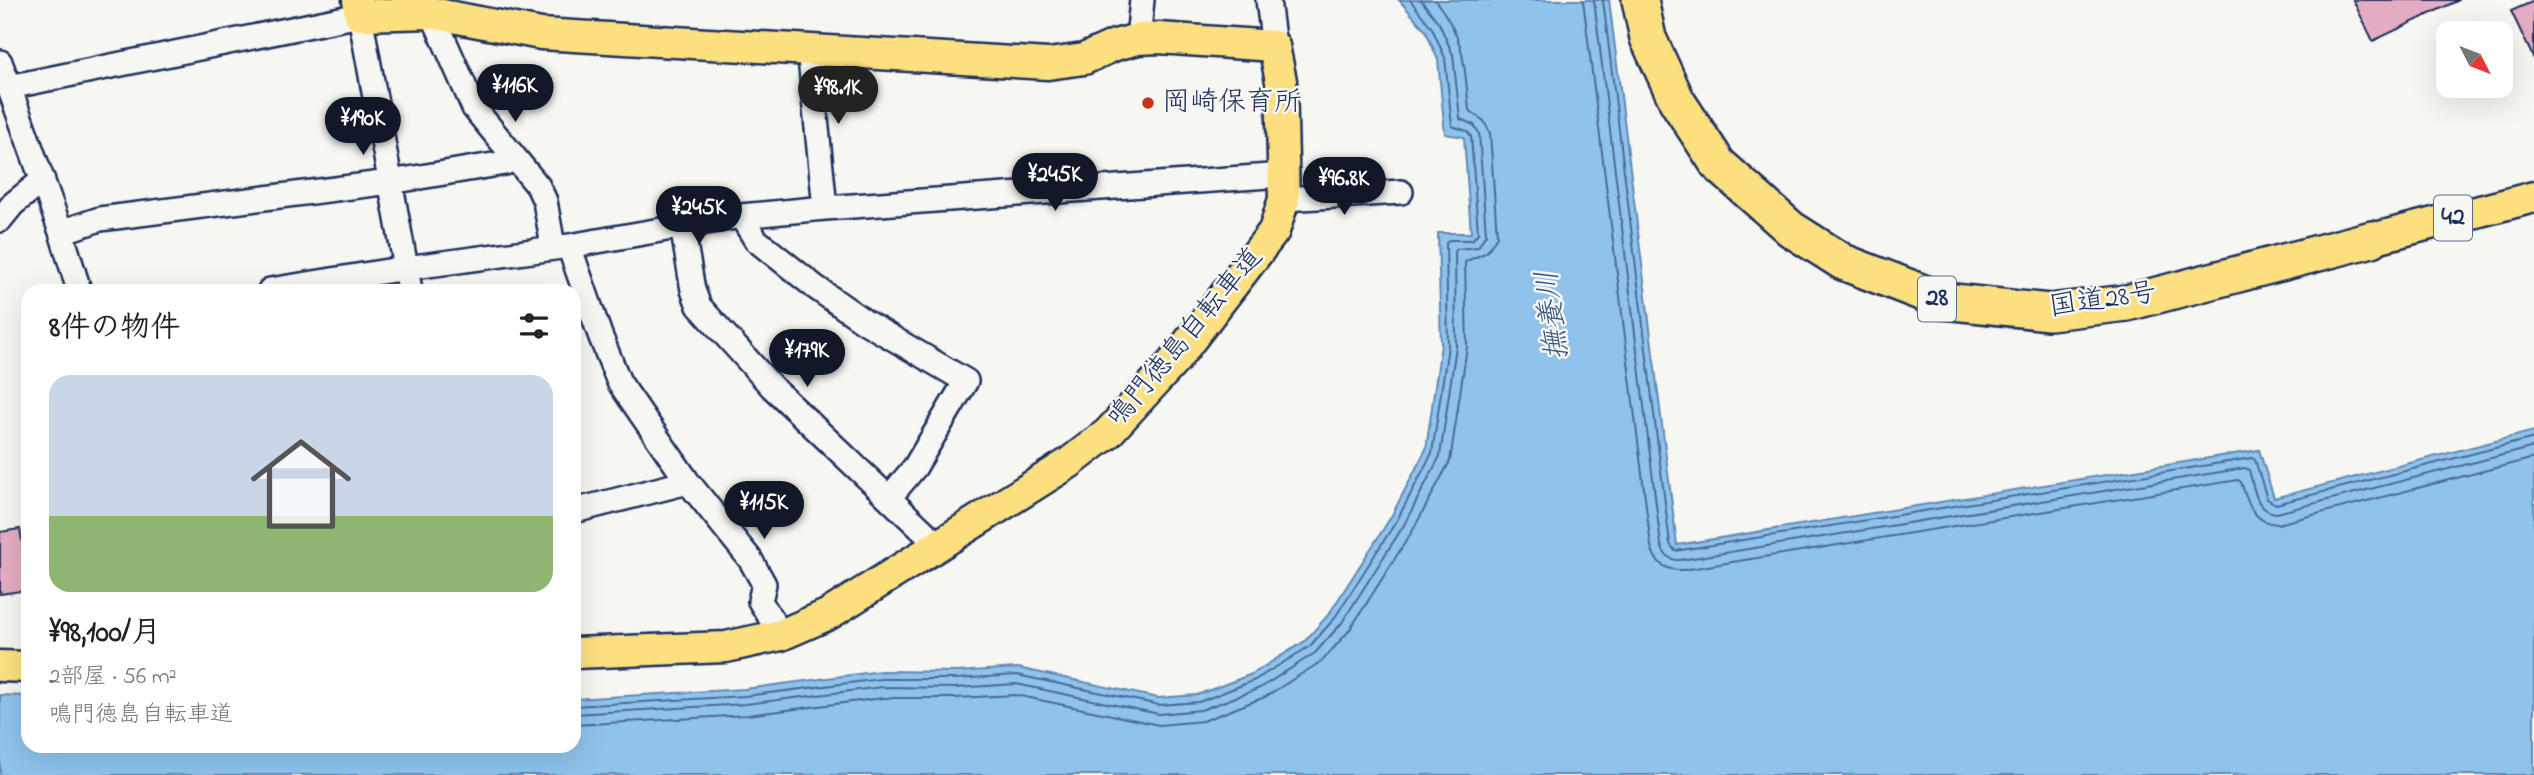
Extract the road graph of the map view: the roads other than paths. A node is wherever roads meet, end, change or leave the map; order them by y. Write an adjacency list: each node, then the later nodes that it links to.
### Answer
1 (1142, 0): 6 (street)
2 (1268, 0): 7 (street)
3 (1640, 0): 22 (highway, 国道28号 / 28)
4 (359, 7): 5 (main road); 10 (street); 13 (street)
5 (432, 13): 8 (main road); 11 (street)
6 (1138, 39): 7 (main road); 8 (main road)
7 (1274, 46): 14 (main road, 鳴門徳島自転車道)
8 (809, 48): 17 (street)
9 (0, 62): 10 (street)
10 (9, 87): 12 (street)
11 (511, 155): 13 (street); 23 (street)
12 (43, 180): 19 (street); 21 (street)
13 (390, 182): 21 (street); 24 (street)
14 (1283, 187): 15 (street); 17 (street); 32 (main road, 鳴門徳島自転車道)
15 (1401, 192)
16 (2534, 197): 22 (main road, 42)
17 (825, 208): 18 (street)
18 (741, 216): 20 (street); 30 (street)
19 (0, 220)
20 (682, 226): 23 (street); 30 (street)
21 (61, 232): 25 (street)
22 (2372, 239)
23 (561, 246): 24 (street); 27 (street)
24 (408, 279): 26 (street)
25 (77, 284)
26 (345, 284)
27 (578, 284)
28 (581, 292): 29 (street)
29 (688, 482): 31 (street); 33 (street)
30 (889, 498): 32 (street)
31 (581, 509)
32 (938, 545): 33 (main road, 鳴門徳島自転車道)
33 (781, 635): 34 (main road, 鳴門徳島自転車道)
34 (581, 653)
35 (0, 666): 36 (main road)
36 (21, 667)

